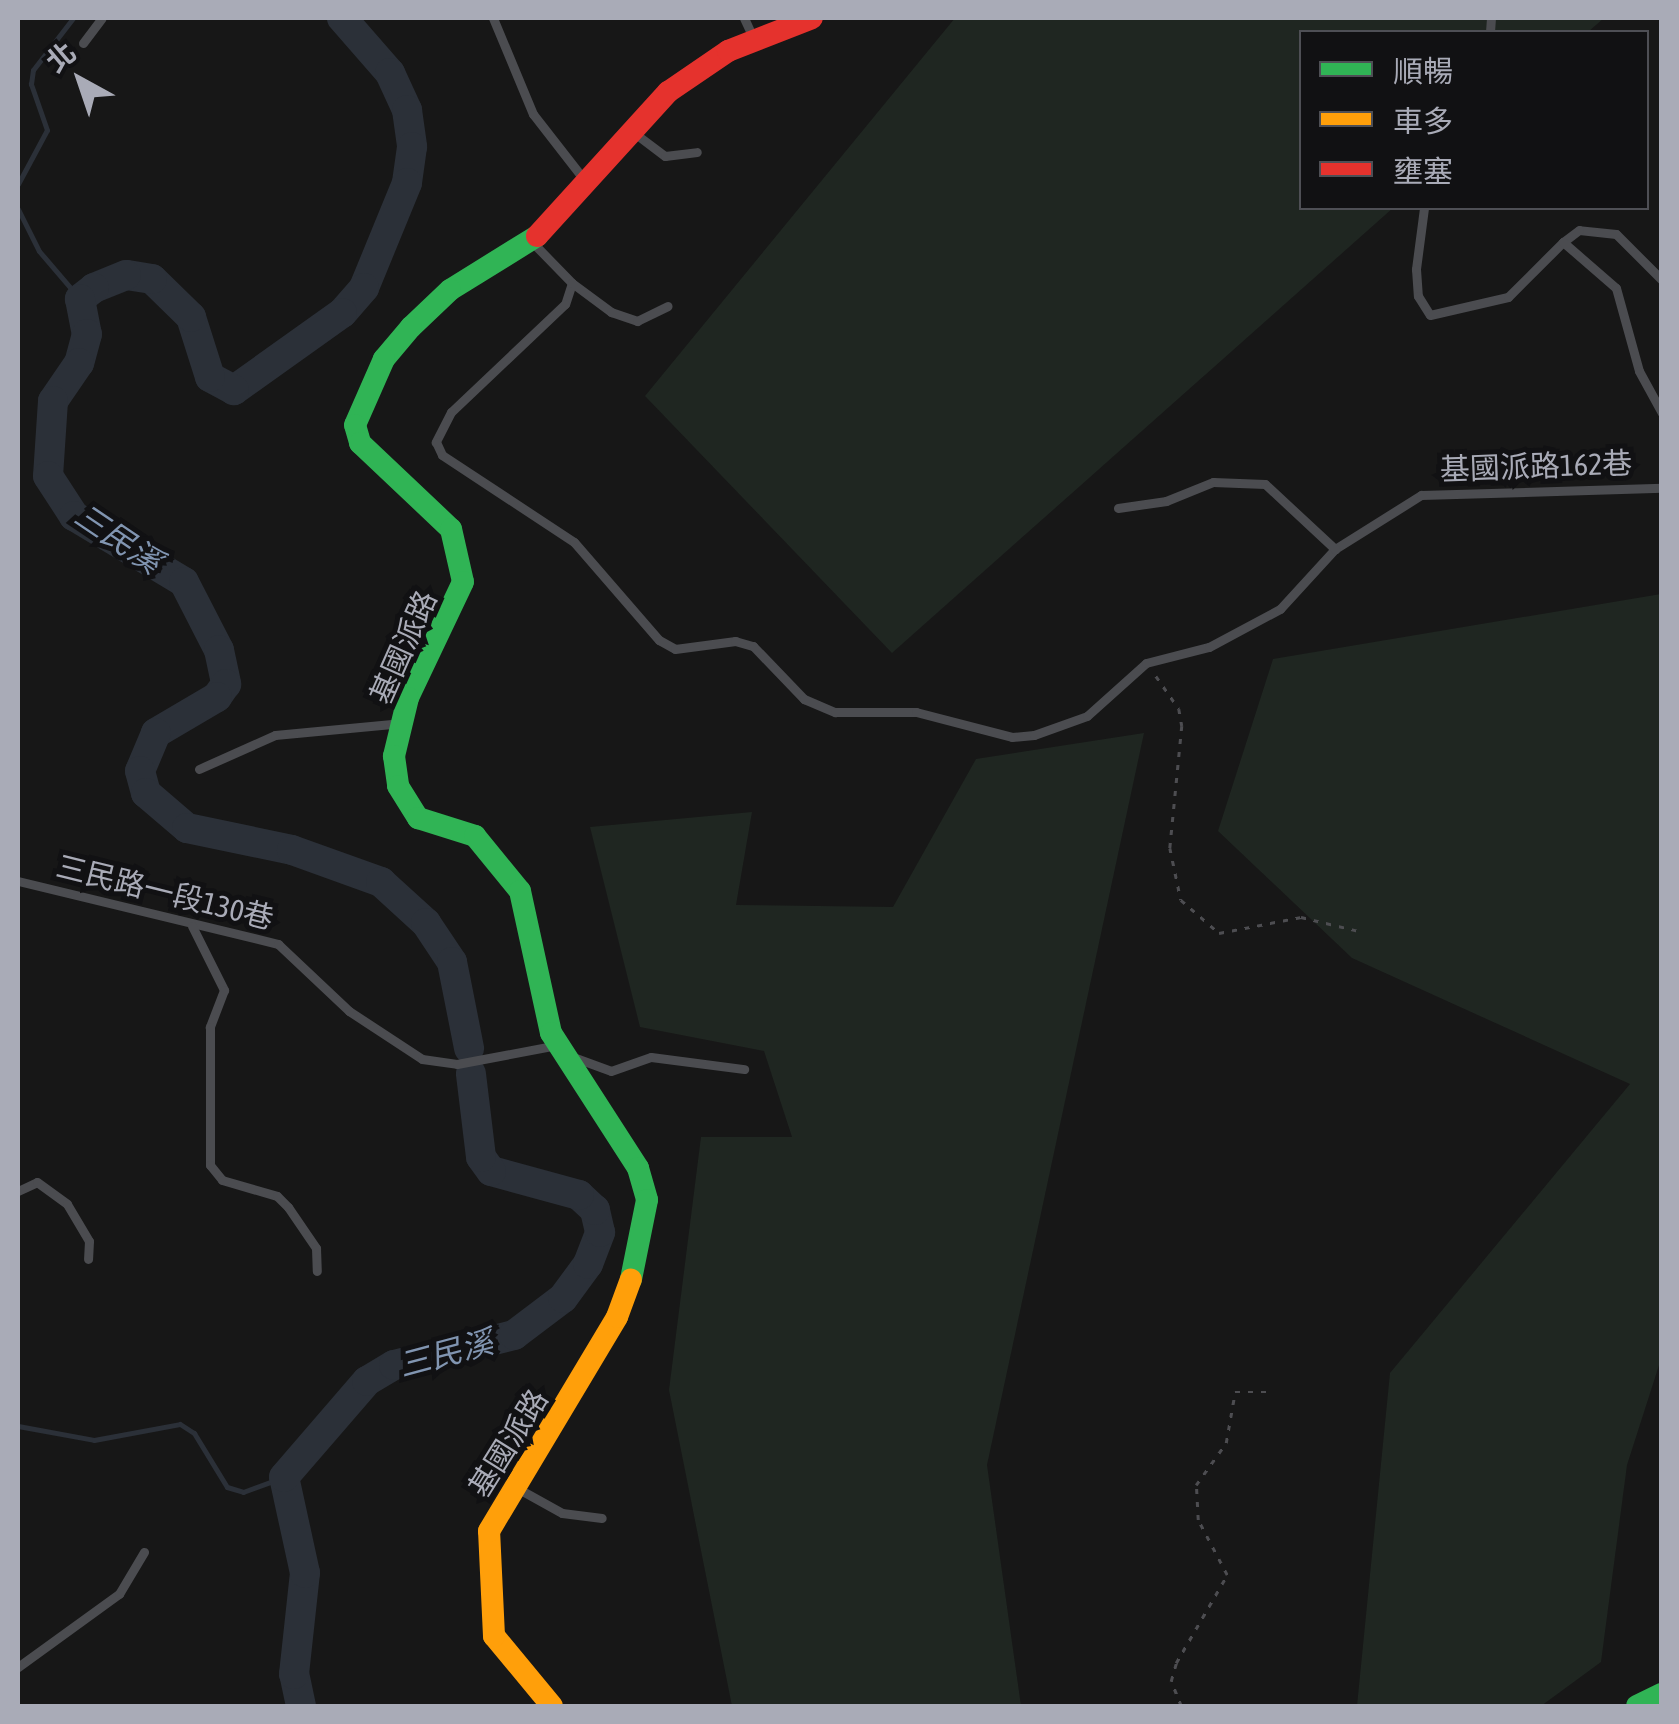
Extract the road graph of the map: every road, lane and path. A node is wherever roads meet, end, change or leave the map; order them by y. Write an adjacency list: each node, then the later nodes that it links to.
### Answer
1 (102, 18): 6 (lane)
2 (493, 18): 9 (lane)
3 (744, 18): 5 (lane)
4 (812, 18): 5 (street, 基國派路)
5 (754, 40): 7 (street, 基國派路)
6 (83, 43)
7 (631, 129): 8 (lane); 9 (street, 基國派路)
8 (697, 152)
9 (588, 184): 11 (street, 基國派路)
10 (1424, 210): 12 (lane)
11 (532, 241): 14 (lane); 21 (street, 基國派路)
12 (1563, 242): 13 (lane); 16 (lane, 基國派路162巷)
13 (1662, 280)
14 (572, 283): 15 (lane); 20 (lane, 基國派路162巷)
15 (668, 306)
16 (1662, 413)
17 (1662, 488): 19 (lane, 基國派路162巷)
18 (1118, 508): 19 (lane)
19 (1335, 549): 20 (lane, 基國派路162巷)
20 (1146, 664): 25 (path)
21 (402, 723): 22 (lane); 26 (street, 基國派路)
22 (199, 769)
23 (18, 881): 24 (lane, 三民路一段130巷)
24 (192, 926): 26 (lane, 三民路一段130巷); 30 (lane)
25 (1359, 931)
26 (562, 1050): 27 (lane); 32 (street, 基國派路)
27 (744, 1070)
28 (18, 1190): 29 (lane)
29 (88, 1259)
30 (317, 1271)
31 (1268, 1392): 37 (path)
32 (514, 1486): 33 (lane); 36 (street, 基國派路)
33 (602, 1518)
34 (144, 1552): 35 (lane)
35 (18, 1667)
36 (552, 1706)
37 (1181, 1706)

